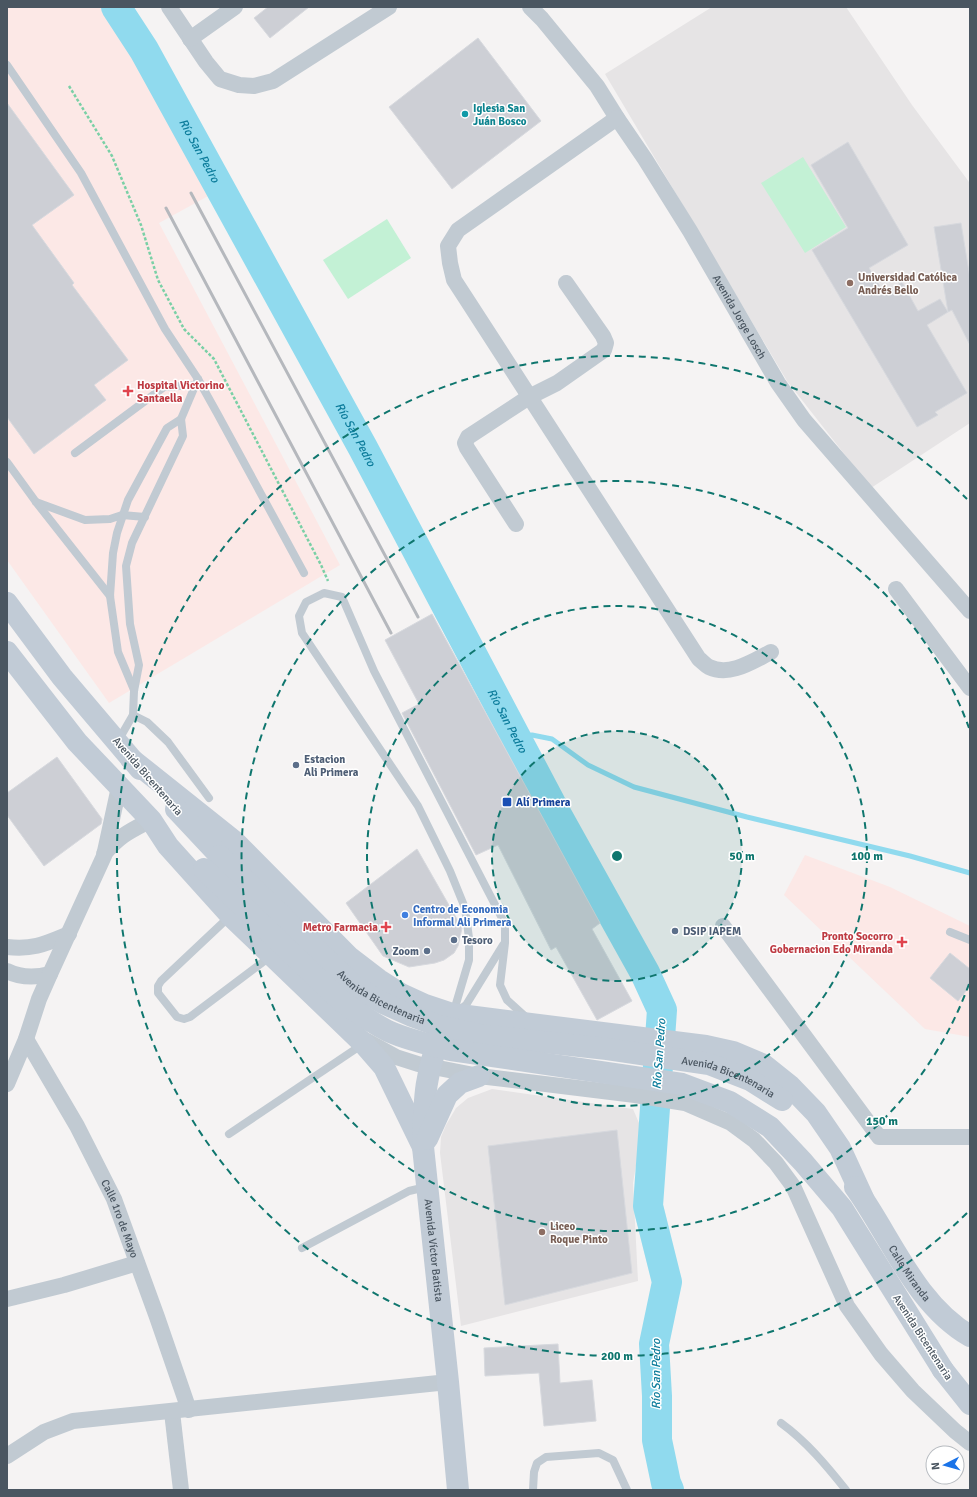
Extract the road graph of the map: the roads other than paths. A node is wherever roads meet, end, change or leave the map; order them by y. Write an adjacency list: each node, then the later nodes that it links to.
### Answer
1 (168, 7): 5 (street)
2 (235, 7): 5 (street)
3 (389, 7): 5 (street)
4 (530, 7): 7 (street, Avenida Jorge Losch)
5 (190, 39)
6 (7, 66): 9 (lane)
7 (617, 118): 10 (street); 22 (street, Avenida Jorge Losch)
8 (566, 283): 10 (street)
9 (197, 382): 11 (lane); 12 (lane); 18 (lane)
10 (529, 398): 17 (street); 24 (street)
11 (181, 419): 15 (lane); 16 (lane)
12 (75, 453)
13 (7, 462): 14 (lane)
14 (36, 502): 15 (lane); 20 (lane)
15 (122, 515): 16 (lane); 20 (lane)
16 (146, 517): 26 (lane)
17 (516, 524)
18 (304, 573)
19 (896, 589): 25 (street)
20 (110, 596): 26 (lane)
21 (7, 603): 28 (street, Avenida Bicentenaria)
22 (970, 611)
23 (7, 652): 29 (street, Avenida Bicentenaria)
24 (771, 652)
25 (970, 688)
26 (134, 691): 27 (lane)
27 (133, 715): 28 (lane); 30 (lane)
28 (124, 751): 33 (street, Avenida Bicentenaria); 44 (street)
29 (119, 787): 31 (street, Avenida Bicentenaria); 32 (street)
30 (209, 798)
31 (153, 823): 32 (street); 33 (street, Avenida Bicentenaria); 34 (street)
32 (104, 856): 37 (street)
33 (212, 863): 55 (street, Avenida Bicentenaria, bridge); 61 (street, Avenida Bicentenaria, bridge)
34 (231, 916): 41 (street); 41 (lane)
35 (723, 926): 52 (street)
36 (950, 932): 38 (lane)
37 (69, 934): 40 (street); 43 (street)
38 (970, 940)
39 (505, 942): 44 (lane); 44 (lane); 45 (lane)
40 (7, 947)
41 (272, 955): 46 (street)
42 (7, 971): 43 (street)
43 (50, 974): 47 (street)
44 (452, 1014): 45 (street); 48 (street, Avenida Víctor Batista)
45 (533, 1024): 55 (street)
46 (358, 1038): 48 (street); 51 (lane); 53 (street)
47 (26, 1039): 50 (street); 57 (street, Calle 1ro de Mayo)
48 (430, 1066): 49 (street); 53 (street, Avenida Víctor Batista)
49 (479, 1076): 53 (street); 65 (street)
50 (7, 1084)
51 (229, 1134)
52 (970, 1137)
53 (424, 1147): 54 (street, Avenida Víctor Batista)
54 (428, 1187): 56 (lane); 60 (street, Avenida Víctor Batista)
55 (863, 1198): 59 (street, Calle Miranda)
56 (302, 1248)
57 (138, 1264): 58 (street); 62 (street, Calle 1ro de Mayo)
58 (7, 1299)
59 (970, 1336)
60 (448, 1382): 62 (street); 68 (street, Avenida Víctor Batista)
61 (970, 1404)
62 (189, 1410): 63 (street)
63 (172, 1412): 66 (street); 67 (street)
64 (781, 1423): 71 (lane)
65 (970, 1443)
66 (7, 1456)
67 (181, 1490)
68 (458, 1490)
69 (533, 1490): 70 (lane)
70 (627, 1490)
71 (846, 1490)

